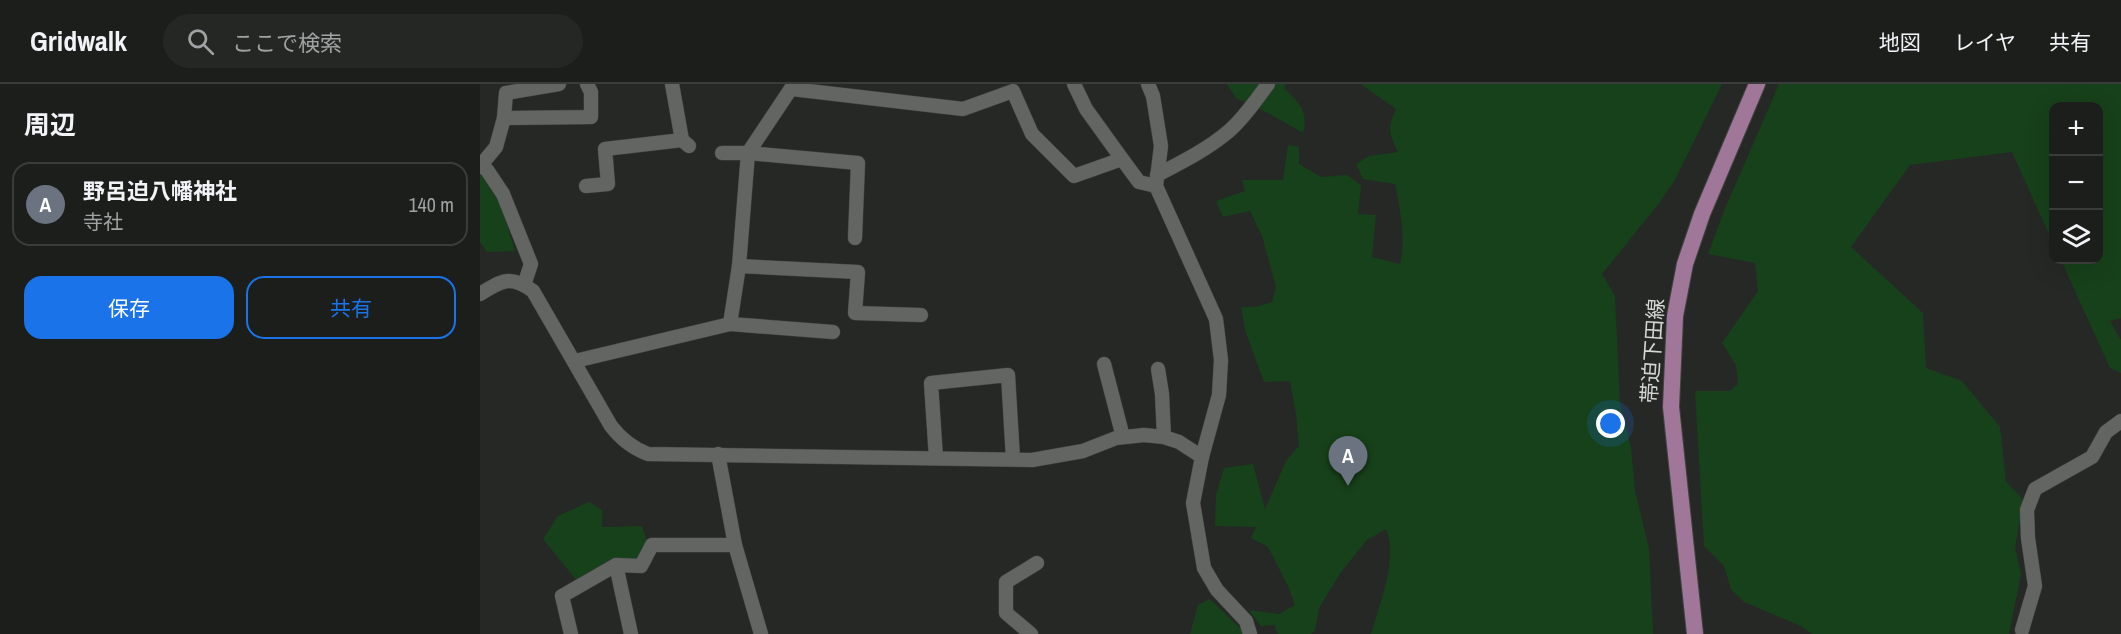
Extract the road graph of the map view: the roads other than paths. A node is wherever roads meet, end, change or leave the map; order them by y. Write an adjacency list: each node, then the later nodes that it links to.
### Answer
1 (559, 84): 10 (street)
2 (587, 84): 10 (street)
3 (672, 84): 16 (street)
4 (1074, 84): 13 (street)
5 (1148, 84): 15 (street)
6 (1268, 84): 15 (street)
7 (1757, 84): 43 (main road, 帯迫下田線)
8 (793, 86): 9 (street); 12 (street)
9 (1011, 88): 13 (street)
10 (504, 118): 14 (street)
11 (722, 153): 12 (street)
12 (748, 153): 17 (street); 18 (street)
13 (1122, 159): 15 (street)
14 (480, 165): 19 (street)
15 (1157, 180): 31 (street)
16 (586, 186)
17 (855, 238)
18 (739, 266): 21 (street); 22 (street)
19 (524, 285): 20 (street); 24 (street)
20 (480, 294)
21 (921, 315)
22 (730, 324): 23 (street); 24 (street)
23 (833, 332)
24 (575, 361): 30 (street)
25 (1104, 364): 28 (street)
26 (1158, 369): 29 (street)
27 (2121, 421): 37 (street)
28 (1123, 437): 29 (street); 33 (street)
29 (1164, 437): 31 (street)
30 (718, 454): 32 (street); 34 (street)
31 (1202, 457): 42 (street)
32 (936, 458): 33 (street); 33 (street)
33 (1013, 459)
34 (735, 545): 36 (street); 40 (street)
35 (1037, 563): 41 (street)
36 (616, 565): 38 (street); 39 (street)
37 (2022, 630)
38 (571, 634)
39 (631, 634)
40 (760, 634)
41 (1031, 634)
42 (1250, 634)
43 (1695, 634)

